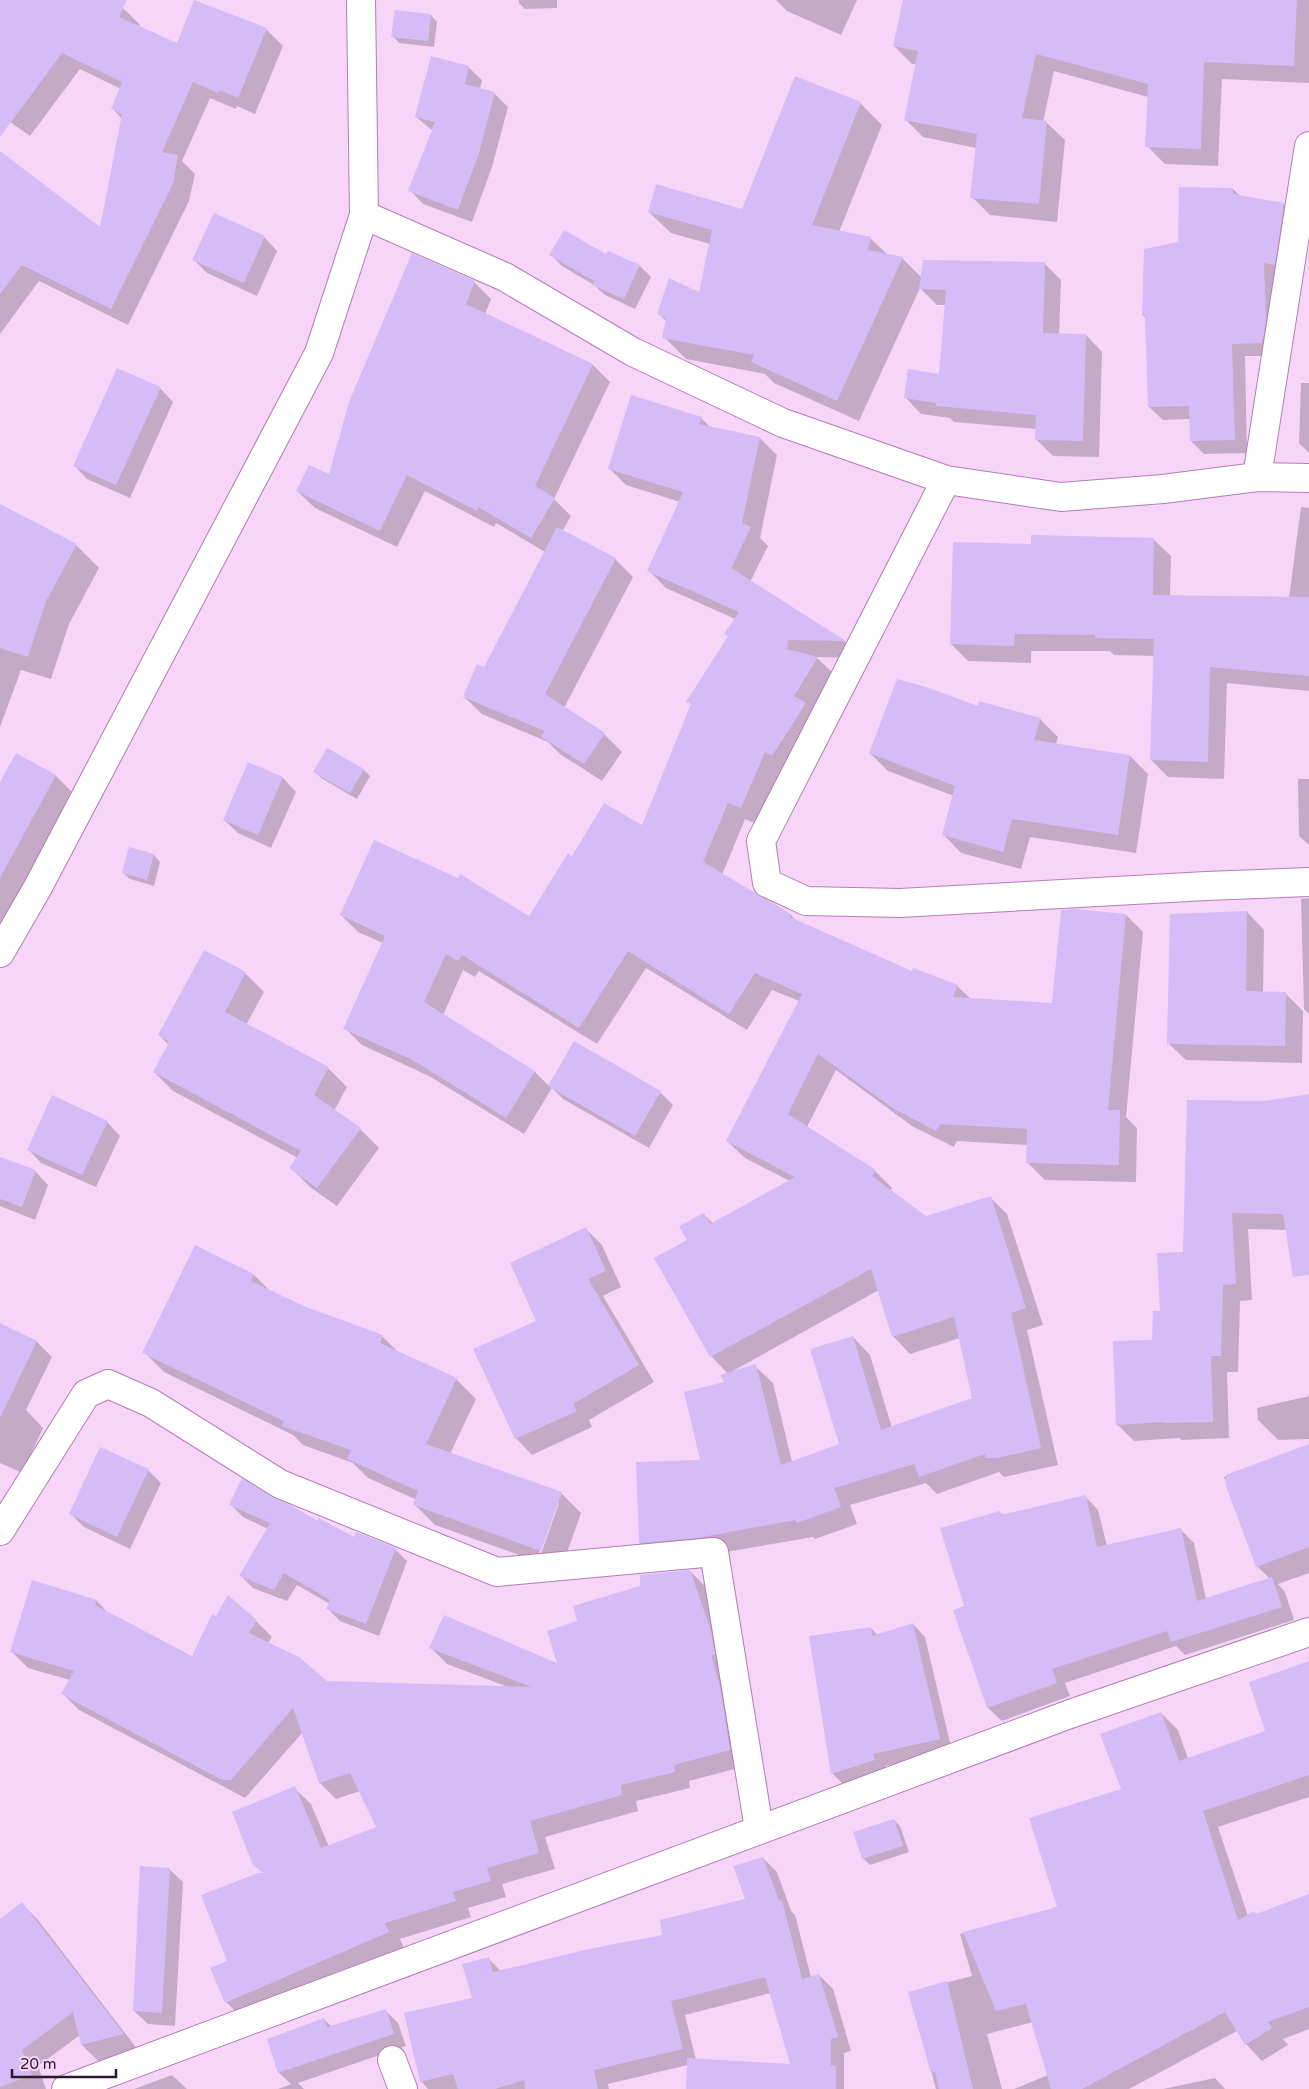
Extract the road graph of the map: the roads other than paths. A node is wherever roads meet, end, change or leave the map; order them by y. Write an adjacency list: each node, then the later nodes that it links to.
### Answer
1 (361, 0): 3 (street)
2 (1309, 146): 4 (street)
3 (364, 215): 6 (street); 8 (street)
4 (1257, 477): 5 (street); 6 (street)
5 (1309, 478)
6 (946, 480): 7 (street)
7 (1309, 882)
8 (0, 952)
9 (0, 1531): 11 (street)
10 (1309, 1632): 11 (street)
11 (759, 1829): 13 (street)
12 (392, 2060): 14 (street)
13 (66, 2089)
14 (403, 2089)

